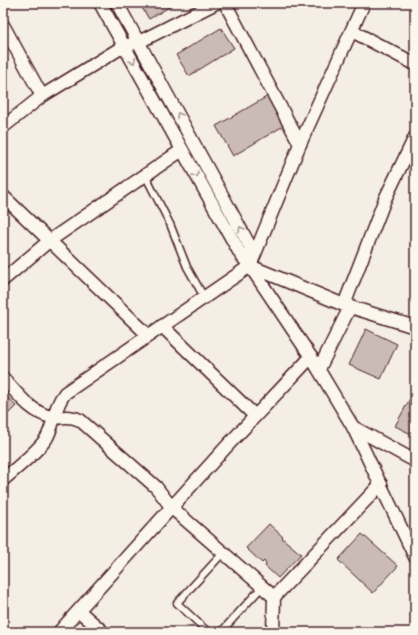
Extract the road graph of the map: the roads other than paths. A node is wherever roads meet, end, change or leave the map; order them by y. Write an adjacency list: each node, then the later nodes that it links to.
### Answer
1 (100, 3): 9 (street)
2 (117, 3): 8 (street)
3 (216, 3): 8 (street)
4 (225, 3): 14 (street)
5 (364, 3): 7 (street)
6 (3, 26): 11 (street)
7 (352, 31): 10 (street); 14 (street)
8 (138, 42): 9 (street); 19 (street, one-way to 8)
9 (124, 46): 11 (street); 15 (street, one-way to 15)
10 (415, 64)
11 (42, 96): 12 (street)
12 (3, 127)
13 (415, 136): 22 (street)
14 (300, 144): 19 (street)
15 (182, 150): 16 (street); 19 (street, one-way to 19)
16 (145, 175): 18 (street); 21 (lane)
17 (3, 196): 18 (street)
18 (49, 241): 20 (street); 25 (street)
19 (250, 266): 21 (street); 22 (street); 26 (street)
20 (3, 280)
21 (204, 297): 23 (street)
22 (347, 306): 24 (street); 27 (street)
23 (162, 326): 25 (street); 29 (street)
24 (415, 327)
25 (148, 335): 30 (street)
26 (311, 357): 27 (street); 29 (street)
27 (320, 369): 31 (street)
28 (3, 378): 30 (street)
29 (255, 416): 35 (street)
30 (53, 417): 33 (street); 35 (street)
31 (353, 427): 32 (street); 34 (street)
32 (415, 461)
33 (3, 480)
34 (381, 484): 37 (street); 39 (street)
35 (172, 508): 36 (street); 40 (street)
36 (223, 553): 38 (street); 43 (lane)
37 (415, 556)
38 (262, 587): 39 (street); 44 (lane)
39 (274, 597): 45 (street)
40 (79, 610): 41 (street); 42 (street)
41 (59, 632)
42 (103, 632)
43 (208, 632)
44 (221, 632)
45 (274, 632)

